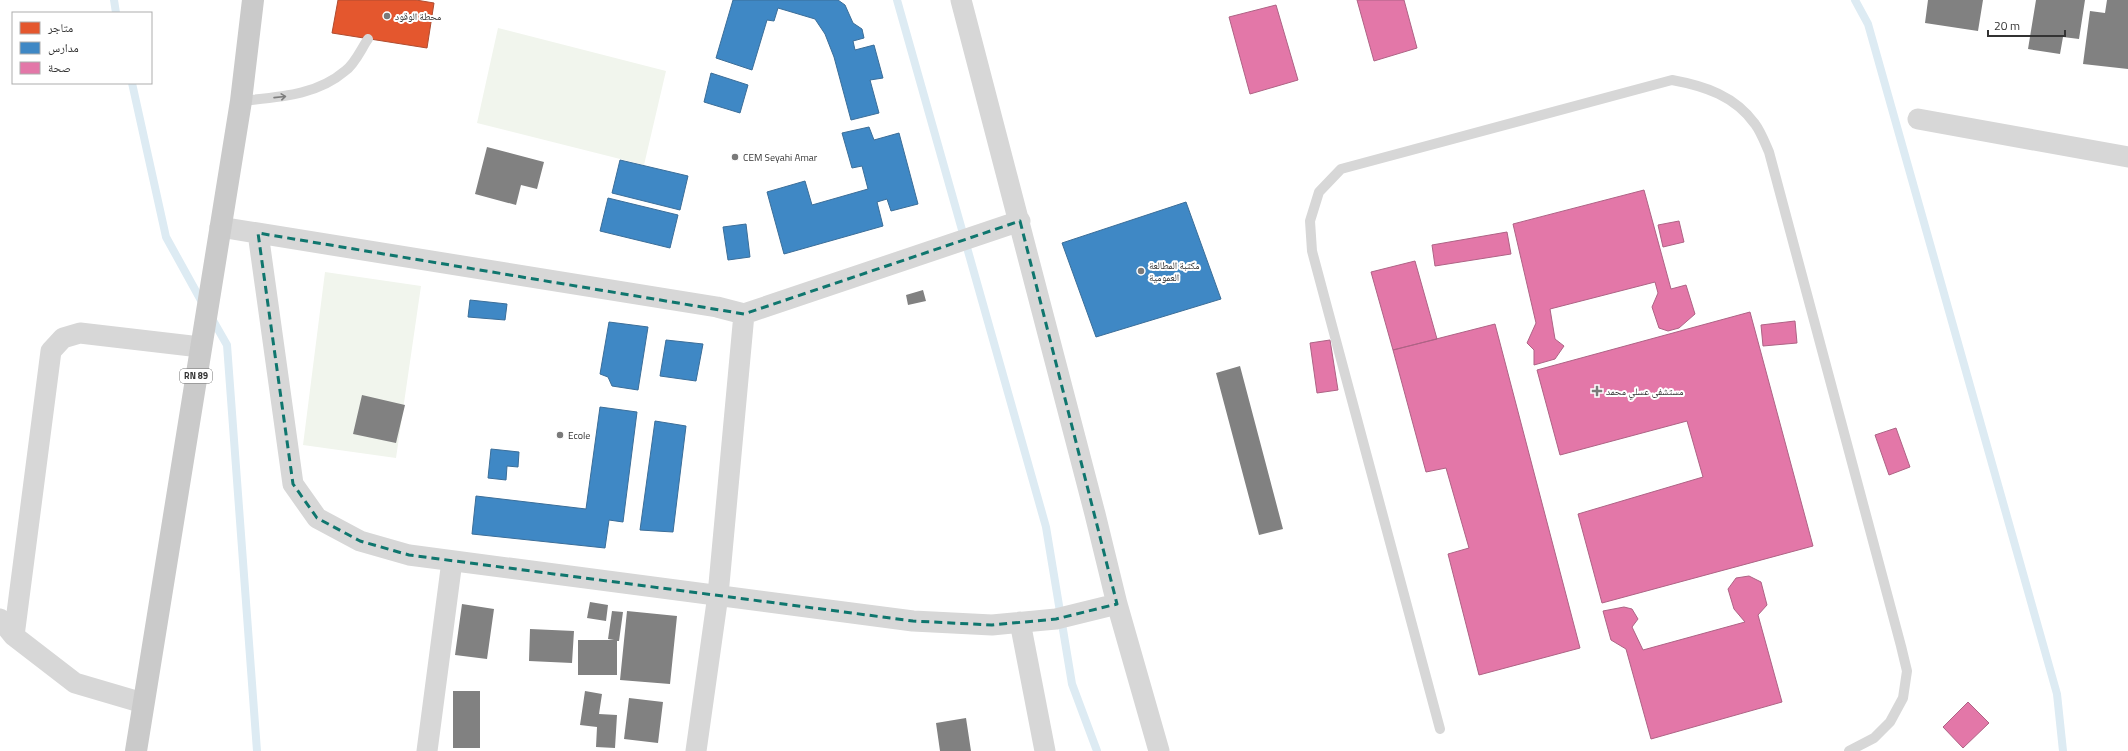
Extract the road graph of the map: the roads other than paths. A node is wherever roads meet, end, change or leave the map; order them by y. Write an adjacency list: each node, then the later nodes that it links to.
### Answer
1 (253, 0): 4 (main road, RN 89)
2 (961, 0): 7 (street)
3 (368, 39): 4 (lane, one-way to 3)
4 (241, 101): 8 (main road, RN 89)
5 (1918, 119): 6 (street)
6 (2128, 157)
7 (1020, 221): 10 (street); 14 (street)
8 (220, 227): 9 (street); 11 (main road, RN 89)
9 (258, 233): 10 (street); 12 (street)
10 (744, 314): 13 (street)
11 (200, 347): 17 (street); 18 (main road, RN 89)
12 (452, 561): 13 (street); 21 (street)
13 (718, 595): 16 (street); 22 (street)
14 (1117, 604): 16 (street); 24 (street)
15 (0, 618): 17 (street)
16 (1020, 622): 23 (street)
17 (14, 636): 18 (street)
18 (143, 703): 20 (main road, RN 89)
19 (1440, 729): 25 (lane)
20 (136, 751)
21 (427, 751)
22 (696, 751)
23 (1045, 751)
24 (1160, 751)
25 (1849, 751)

